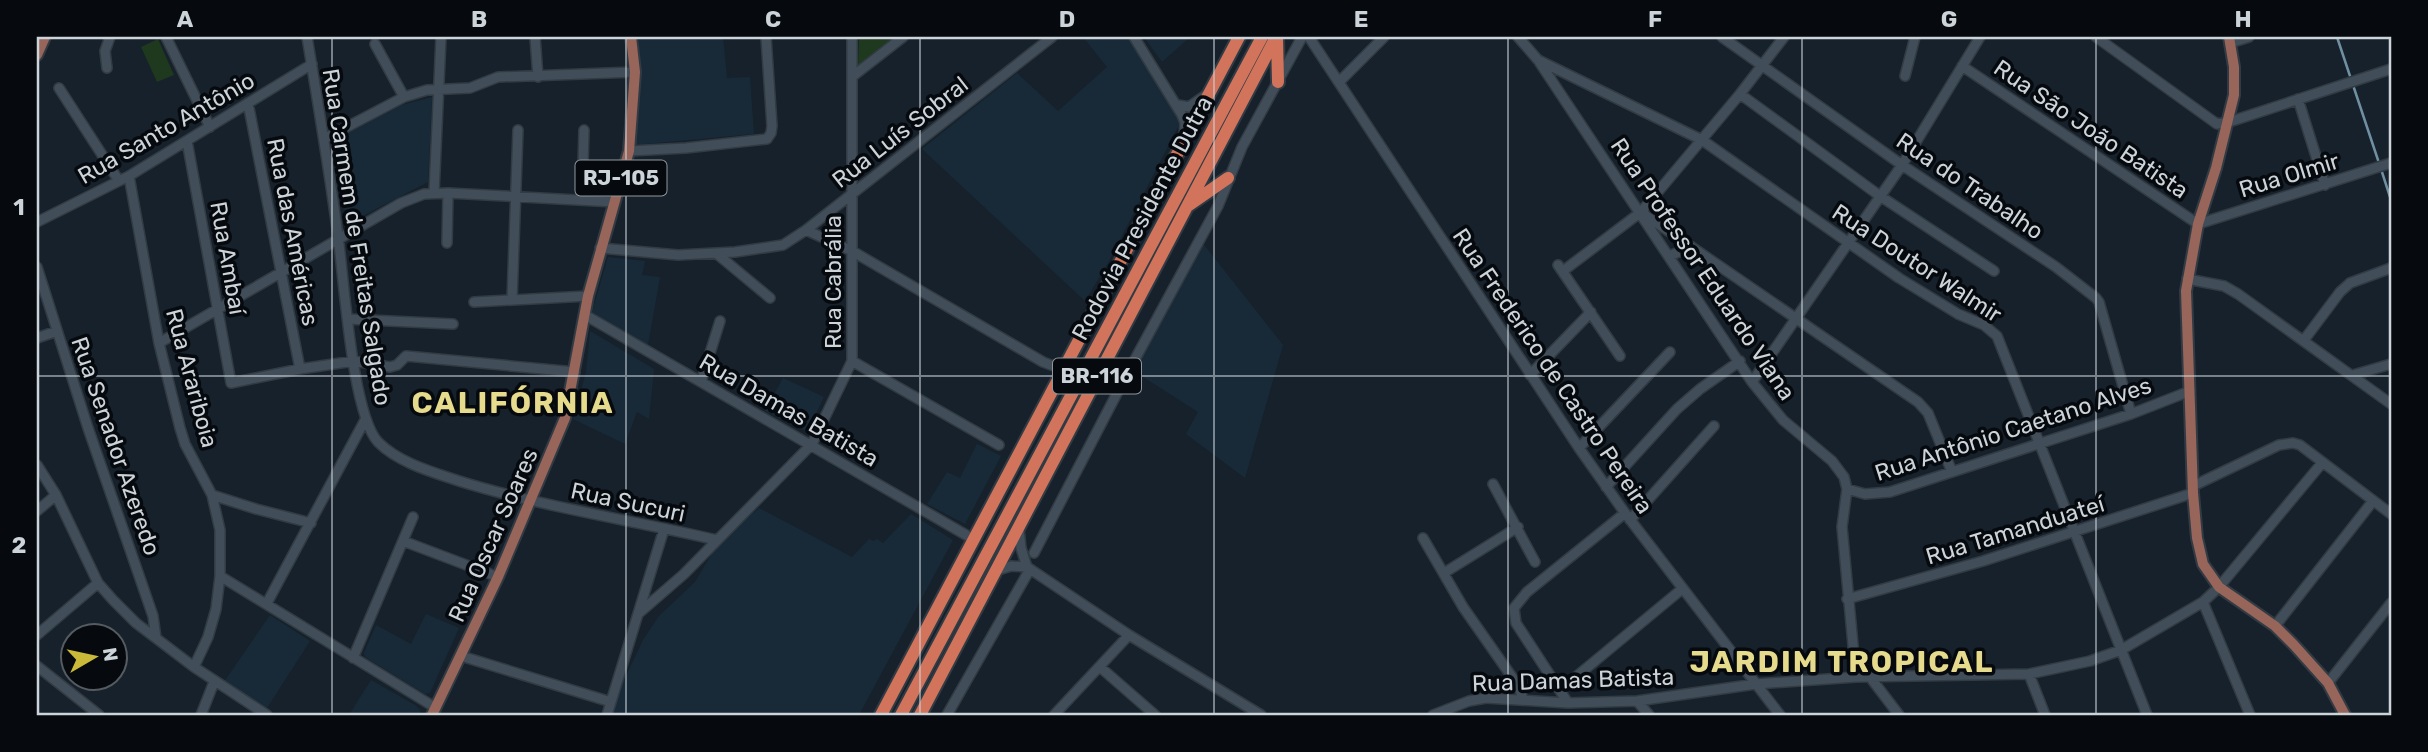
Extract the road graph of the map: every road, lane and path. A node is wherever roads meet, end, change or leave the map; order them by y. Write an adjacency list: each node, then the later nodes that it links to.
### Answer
1 (46, 37): 28 (main road)
2 (110, 37): 33 (street)
3 (166, 37): 50 (street)
4 (307, 37): 30 (street, Rua Carmem de Freitas Salgado)
5 (441, 37): 43 (street)
6 (535, 37): 38 (street)
7 (631, 37): 35 (main road, Rua Oscar Soares / RJ-105)
8 (766, 37): 57 (street)
9 (852, 37): 36 (street, Rua Cabrália)
10 (903, 37): 36 (street)
11 (1052, 37): 66 (street, Rua Luís Sobral)
12 (1134, 37): 48 (street)
13 (1239, 37): 41 (highway, BR-116)
14 (1262, 37): 193 (highway, Rodovia Presidente Dutra / BR-116)
15 (1277, 37): 39 (highway); 71 (highway, Rodovia Presidente Dutra / BR-116)
16 (1302, 37): 39 (street)
17 (1309, 37): 40 (street, Rua Frederico de Castro Pereira)
18 (1384, 37): 40 (street)
19 (1518, 37): 29 (street)
20 (1721, 37): 31 (street, Rua do Trabalho)
21 (1784, 37): 31 (street)
22 (1915, 37): 37 (street)
23 (1980, 37): 32 (street)
24 (2096, 37): 49 (street)
25 (2249, 37): 26 (street)
26 (2230, 40): 49 (main road)
27 (374, 44): 45 (street)
28 (37, 55)
29 (1538, 60): 54 (street, Rua Doutor Walmir); 72 (street, Rua Professor Eduardo Viana)
30 (312, 64): 47 (street, Rua Santo Antônio); 53 (street, Rua Carmem de Freitas Salgado)
31 (1762, 65): 44 (street); 58 (street, Rua do Trabalho)
32 (1962, 66): 58 (street); 74 (street, Rua São João Batista)
33 (107, 68)
34 (2391, 69): 46 (street)
35 (635, 72): 38 (street); 57 (main road, Rua Oscar Soares / RJ-105)
36 (853, 76): 66 (street, Rua Cabrália)
37 (1905, 76)
38 (538, 77): 43 (street)
39 (1278, 82): 61 (street)
40 (1339, 82): 113 (street, Rua Frederico de Castro Pereira)
41 (1214, 85): 48 (street); 56 (highway, BR-116)
42 (59, 88): 62 (street)
43 (439, 89): 45 (street); 64 (street)
44 (1740, 94): 54 (street); 67 (street)
45 (404, 97): 53 (street)
46 (2298, 99): 49 (street); 63 (street)
47 (248, 103): 50 (street, Rua Santo Antônio); 87 (street, Rua das Américas)
48 (1178, 105): 56 (street)
49 (2229, 122): 74 (main road)
50 (210, 127): 55 (street, Rua Santo Antônio)
51 (518, 130): 68 (street)
52 (584, 130): 69 (street)
53 (324, 139): 76 (street, Rua Carmem de Freitas Salgado)
54 (1702, 140): 72 (street); 78 (street, Rua Doutor Walmir)
55 (187, 141): 60 (street, Rua Santo Antônio); 93 (street, Rua Ambaí)
56 (1184, 143): 111 (highway, BR-116)
57 (629, 150): 70 (main road, Rua Oscar Soares / RJ-105)
58 (1902, 165): 67 (street); 119 (street, Rua do Trabalho)
59 (2385, 165): 63 (street, Rua Olmir)
60 (129, 176): 62 (street, Rua Santo Antônio); 103 (street, Rua Arariboia)
61 (1228, 178): 71 (highway); 150 (street)
62 (119, 181): 73 (street, Rua Santo Antônio)
63 (2325, 185): 74 (street, Rua Olmir)
64 (434, 193): 65 (street); 76 (street)
65 (448, 193): 68 (street); 77 (street)
66 (852, 193): 75 (street, Rua Luís Sobral); 81 (street, Rua Cabrália)
67 (1881, 196): 78 (street); 86 (street)
68 (515, 197): 69 (street); 91 (street)
69 (582, 199): 70 (street)
70 (615, 202): 80 (main road, Rua Oscar Soares / RJ-105)
71 (1186, 207): 144 (highway, Rodovia Presidente Dutra / BR-116)
72 (1641, 212): 79 (street); 83 (street, Rua Professor Eduardo Viana); 94 (street)
73 (37, 222)
74 (2198, 224): 88 (main road)
75 (806, 230): 81 (street); 82 (street, Rua Luís Sobral)
76 (338, 240): 87 (street); 96 (street, Rua Carmem de Freitas Salgado)
77 (447, 243)
78 (1848, 243): 97 (street); 122 (street, Rua Doutor Walmir)
79 (1691, 247): 83 (street); 97 (street)
80 (600, 248): 82 (street, Rua Luís Sobral); 89 (main road, Rua Oscar Soares / RJ-105)
81 (852, 251): 107 (street, Rua Cabrália); 111 (street)
82 (717, 254): 90 (street)
83 (1669, 256): 108 (street, Rua Professor Eduardo Viana)
84 (37, 267): 100 (street, Rua Senador Azeredo)
85 (2391, 268): 102 (street)
86 (1993, 271)
87 (282, 272): 93 (street); 110 (street, Rua das Américas)
88 (2187, 279): 102 (street); 117 (main road)
89 (589, 296): 91 (street); 95 (main road, Rua Oscar Soares / RJ-105)
90 (770, 298)
91 (512, 300): 92 (street)
92 (474, 302)
93 (218, 308): 103 (street); 110 (street, Rua Ambaí)
94 (1591, 312): 105 (street); 113 (street)
95 (585, 315): 112 (main road, Rua Oscar Soares / RJ-105); 115 (street, Rua Damas Batista)
96 (348, 319): 99 (street); 106 (street, Rua Carmem de Freitas Salgado)
97 (1795, 320): 116 (street); 128 (street)
98 (720, 321): 115 (street)
99 (453, 324)
100 (57, 331): 101 (street); 168 (street, Rua Senador Azeredo)
101 (37, 338)
102 (2304, 340): 114 (street)
103 (159, 343): 134 (street, Rua Arariboia)
104 (1670, 352): 125 (street)
105 (1620, 356)
106 (354, 361): 110 (street); 112 (street); 120 (street, Rua Carmem de Freitas Salgado)
107 (852, 361): 123 (street, Rua Cabrália); 124 (street)
108 (1740, 361): 116 (street, Rua Professor Eduardo Viana); 130 (street)
109 (2391, 364): 114 (street)
110 (300, 369)
111 (1064, 370): 147 (highway, BR-116)
112 (575, 372): 135 (main road, Rua Oscar Soares / RJ-105)
113 (1530, 375): 125 (street, Rua Frederico de Castro Pereira)
114 (2353, 375): 118 (street)
115 (701, 382): 123 (street, Rua Damas Batista)
116 (1752, 382): 131 (street, Rua Professor Eduardo Viana)
117 (2190, 391): 119 (street, Rua Antônio Caetano Alves); 132 (main road)
118 (2391, 404)
119 (2130, 414): 122 (street, Rua Antônio Caetano Alves)
120 (365, 420): 135 (street, Rua Carmem de Freitas Salgado); 141 (street)
121 (1714, 426): 140 (street)
122 (2040, 443): 128 (street, Rua Antônio Caetano Alves); 145 (street, Rua Doutor Walmir)
123 (812, 444): 147 (street, Rua Damas Batista); 148 (street, Rua Cabrália)
124 (999, 445)
125 (1579, 448): 130 (street, Rua Frederico de Castro Pereira)
126 (2322, 463): 132 (street, Rua Tamanduateí); 136 (street); 158 (street)
127 (37, 465): 133 (street)
128 (1952, 472): 131 (street, Rua Antônio Caetano Alves)
129 (1493, 484): 142 (street)
130 (1606, 487): 140 (street, Rua Frederico de Castro Pereira)
131 (1847, 489): 160 (street)
132 (2193, 489): 145 (street, Rua Tamanduateí); 158 (main road)
133 (56, 495): 137 (street); 157 (street)
134 (212, 495): 141 (street); 155 (street, Rua Arariboia)
135 (531, 501): 143 (street, Rua Sucuri); 156 (main road, Rua Oscar Soares / RJ-105)
136 (2373, 501): 138 (street); 165 (street)
137 (37, 511)
138 (2391, 514)
139 (413, 517): 149 (street)
140 (1627, 517): 159 (street, Rua Frederico de Castro Pereira); 181 (street)
141 (311, 523): 162 (street)
142 (1518, 527): 151 (street); 154 (street)
143 (664, 529): 148 (street, Rua Sucuri); 164 (street)
144 (1019, 529): 152 (street); 153 (highway, Rodovia Presidente Dutra / BR-116)
145 (2076, 531): 160 (street, Rua Tamanduateí); 169 (street, Rua Doutor Walmir)
146 (1423, 538): 154 (street)
147 (973, 539): 192 (highway, BR-116)
148 (717, 540): 164 (street, Rua Cabrália)
149 (403, 541): 156 (street); 171 (street)
150 (1034, 553)
151 (1535, 562)
152 (1028, 568): 153 (street); 167 (street); 195 (street)
153 (995, 572): 194 (highway, Rodovia Presidente Dutra / BR-116)
154 (1444, 573): 182 (street)
155 (220, 576): 162 (street); 173 (street, Rua Arariboia)
156 (498, 577): 170 (main road, Rua Oscar Soares / RJ-105)
157 (98, 583): 166 (street); 168 (street)
158 (2219, 587): 161 (street); 165 (main road)
159 (1682, 589): 180 (street, Rua Frederico de Castro Pereira); 181 (street)
160 (1847, 599): 176 (street)
161 (2203, 602): 169 (street, Rua Damas Batista); 205 (street)
162 (267, 603): 171 (street)
163 (2391, 603): 179 (street)
164 (639, 613): 184 (street)
165 (2274, 626): 179 (main road)
166 (37, 635)
167 (1129, 635): 174 (street); 198 (street)
168 (156, 638): 173 (street)
169 (2121, 650): 175 (street, Rua Damas Batista); 204 (street, Rua Doutor Walmir)
170 (461, 656): 184 (street); 186 (main road, Rua Oscar Soares / RJ-105)
171 (353, 658): 186 (street)
172 (37, 666): 188 (street)
173 (194, 667): 178 (street)
174 (1100, 667): 196 (street); 197 (street)
175 (2029, 674): 177 (street, Rua Damas Batista); 203 (street)
176 (1856, 677): 177 (street, Rua Damas Batista); 180 (street, Rua Damas Batista)
177 (1870, 677): 202 (street)
178 (214, 682): 189 (street); 190 (street)
179 (2328, 683): 206 (main road)
180 (1756, 684): 183 (street, Rua Damas Batista); 201 (street, Rua Frederico de Castro Pereira)
181 (1560, 690): 185 (street)
182 (1523, 699): 185 (street, Rua Damas Batista); 187 (street, Rua Damas Batista)
183 (1637, 701): 185 (street, Rua Damas Batista); 200 (street)
184 (611, 702): 191 (street)
185 (1568, 703)
186 (434, 711)
187 (1448, 712): 199 (street, Rua Damas Batista)
188 (99, 715)
189 (201, 715)
190 (267, 715)
191 (607, 715)
192 (881, 715)
193 (901, 715)
194 (920, 715)
195 (947, 715)
196 (1054, 715)
197 (1155, 715)
198 (1261, 715)
199 (1433, 715)
200 (1649, 715)
201 (1780, 715)
202 (1899, 715)
203 (2045, 715)
204 (2147, 715)
205 (2250, 715)
206 (2345, 715)

